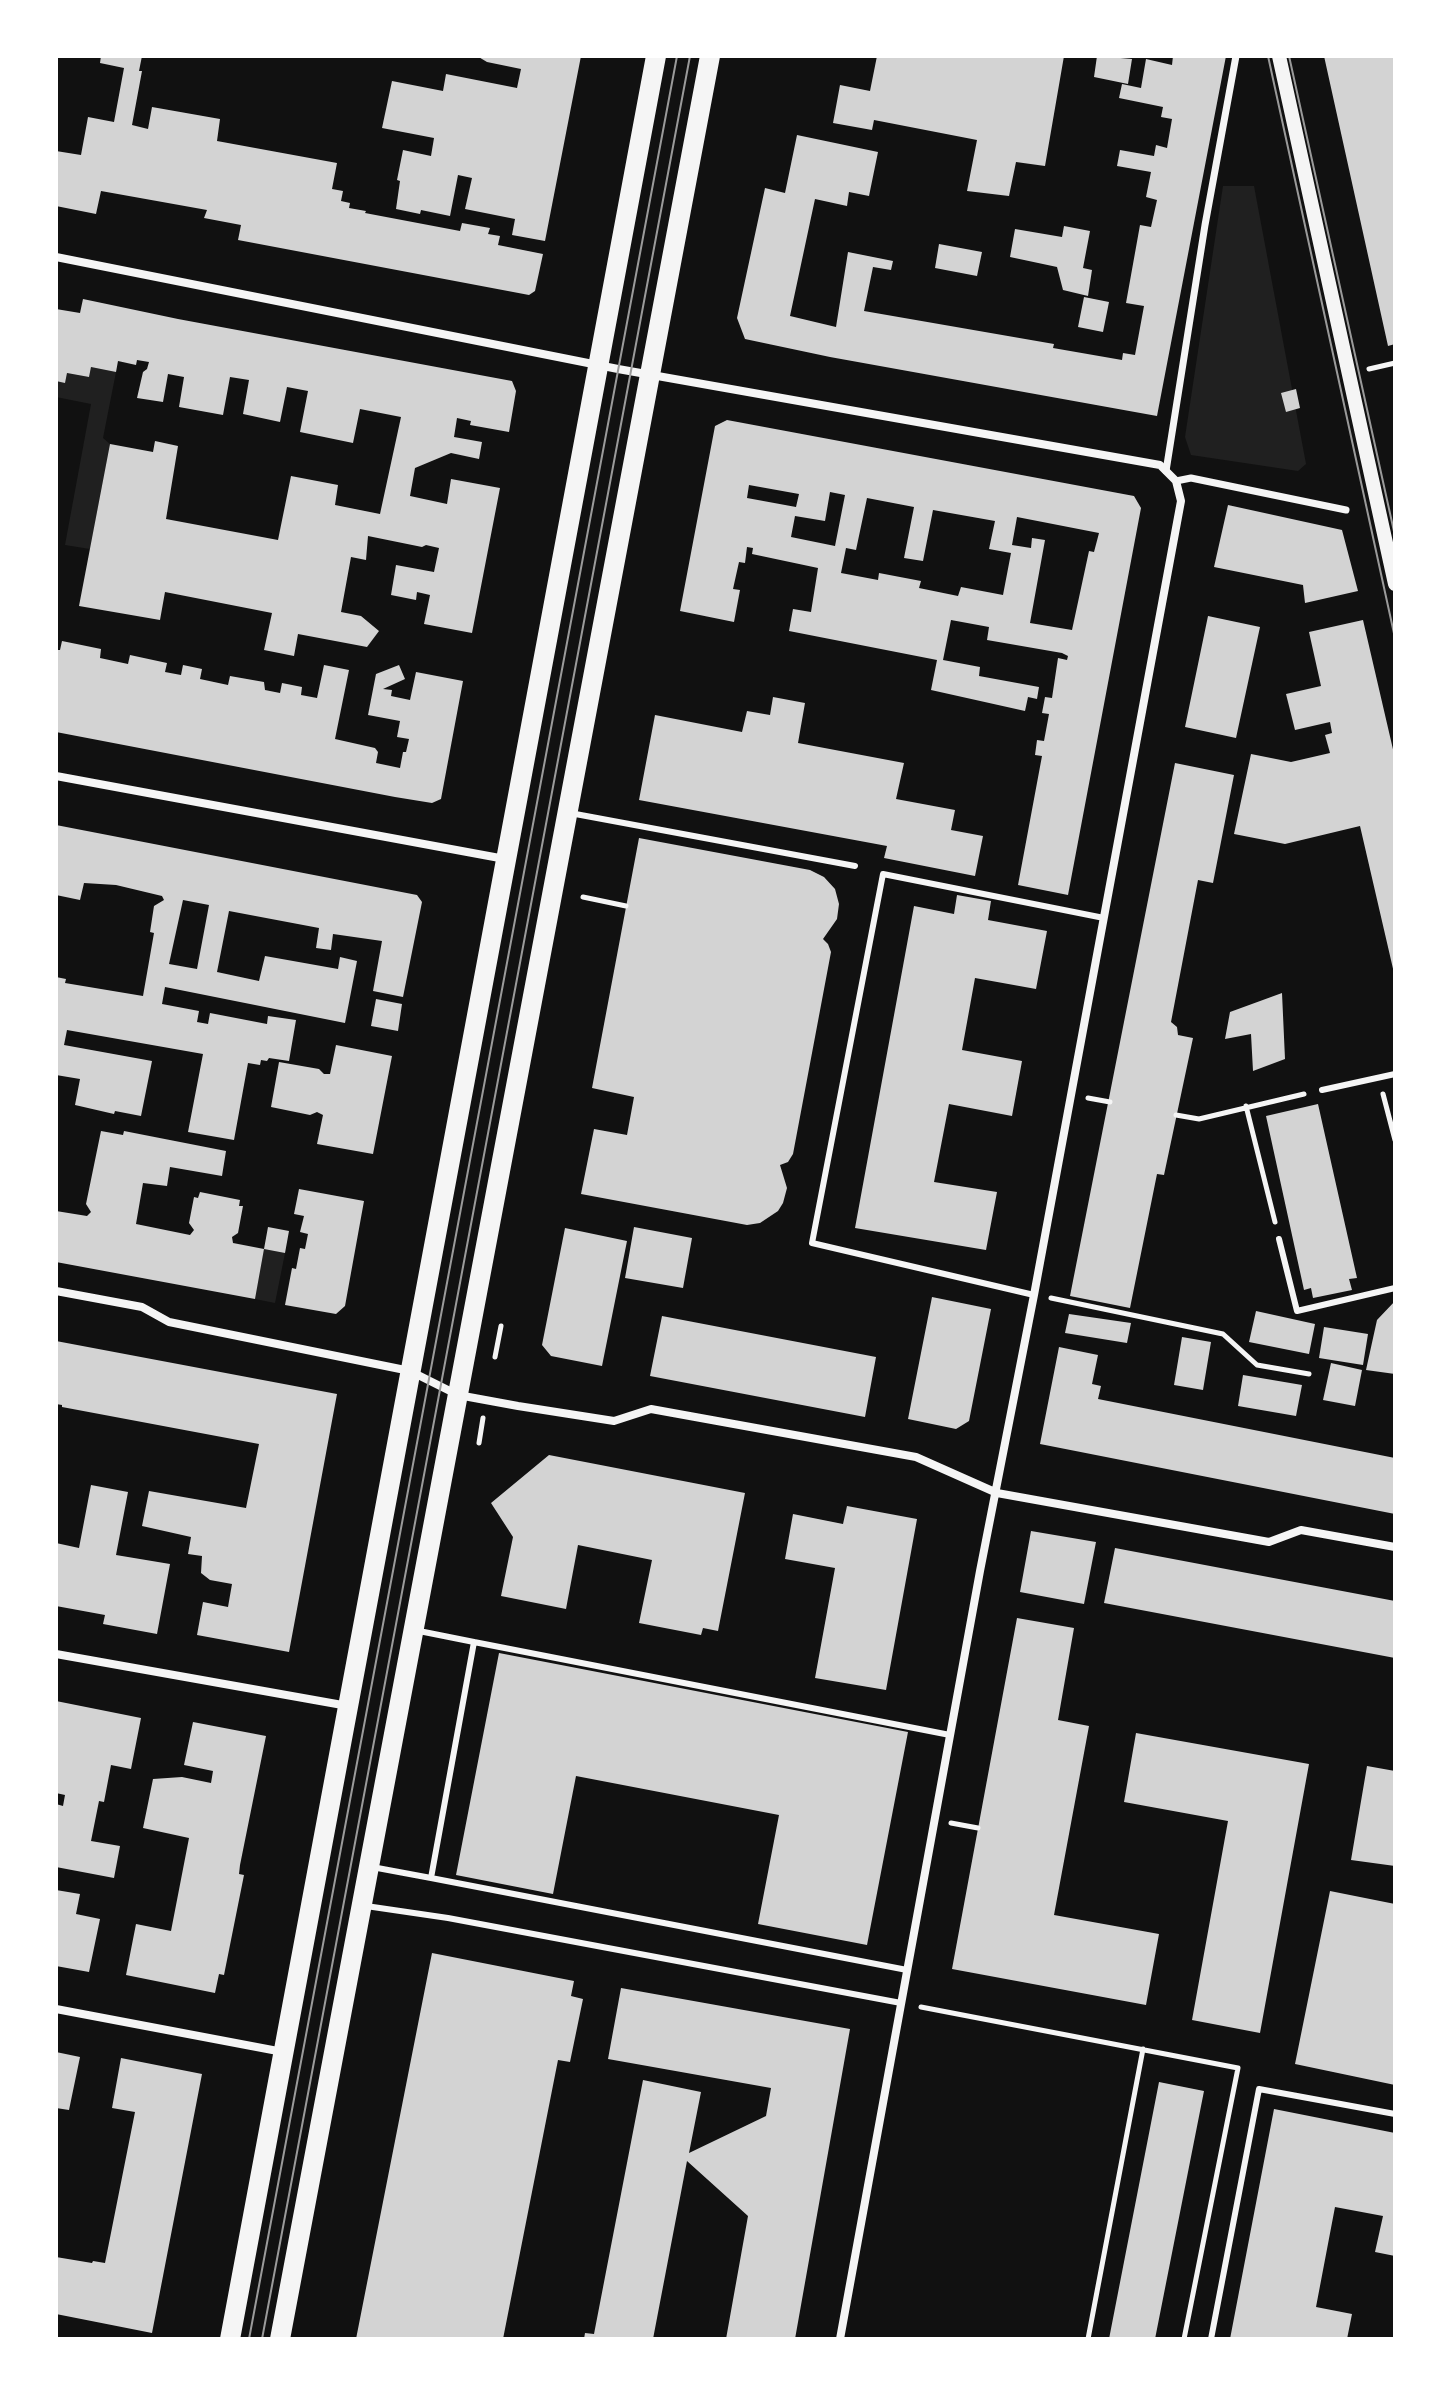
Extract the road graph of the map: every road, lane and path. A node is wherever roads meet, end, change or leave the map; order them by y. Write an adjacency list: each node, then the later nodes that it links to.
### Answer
1 (656, 56): 6 (main road)
2 (710, 56): 7 (main road)
3 (1236, 56): 8 (street)
4 (1279, 56): 11 (street)
5 (56, 257): 6 (street)
6 (599, 365): 7 (street); 14 (main road)
7 (650, 374): 8 (street); 13 (main road)
8 (1166, 471): 9 (street)
9 (1176, 481): 10 (street); 18 (street)
10 (1346, 510)
11 (1395, 584)
12 (56, 776): 14 (street)
13 (566, 812): 15 (lane); 31 (main road)
14 (506, 859): 29 (main road)
15 (855, 866)
16 (583, 897): 17 (path)
17 (626, 906)
18 (1104, 918): 28 (street); 28 (lane)
19 (1395, 1074): 20 (lane)
20 (1379, 1077): 21 (lane); 24 (path)
21 (1322, 1090): 22 (path)
22 (1246, 1106): 23 (path); 25 (path)
23 (1176, 1115)
24 (1395, 1140)
25 (1279, 1239): 26 (lane)
26 (1395, 1288)
27 (56, 1291): 29 (street)
28 (1034, 1295): 30 (path); 32 (street)
29 (410, 1371): 31 (street); 37 (main road)
30 (1309, 1374)
31 (458, 1395): 32 (street); 34 (main road)
32 (997, 1493): 33 (street); 38 (street)
33 (1395, 1547)
34 (413, 1630): 35 (lane); 39 (main road)
35 (474, 1642): 38 (lane); 40 (lane)
36 (56, 1654): 37 (street)
37 (348, 1706): 46 (main road)
38 (950, 1735): 42 (street)
39 (369, 1867): 40 (lane); 41 (main road)
40 (431, 1878): 42 (lane)
41 (361, 1905): 43 (lane); 49 (main road)
42 (907, 1970): 43 (street)
43 (901, 2003): 45 (path); 50 (street)
44 (56, 2009): 46 (street)
45 (1143, 2049): 51 (path); 52 (path)
46 (284, 2052): 48 (main road)
47 (1395, 2114): 53 (lane)
48 (230, 2339)
49 (280, 2339)
50 (840, 2339)
51 (1088, 2339)
52 (1184, 2339)
53 (1211, 2339)

